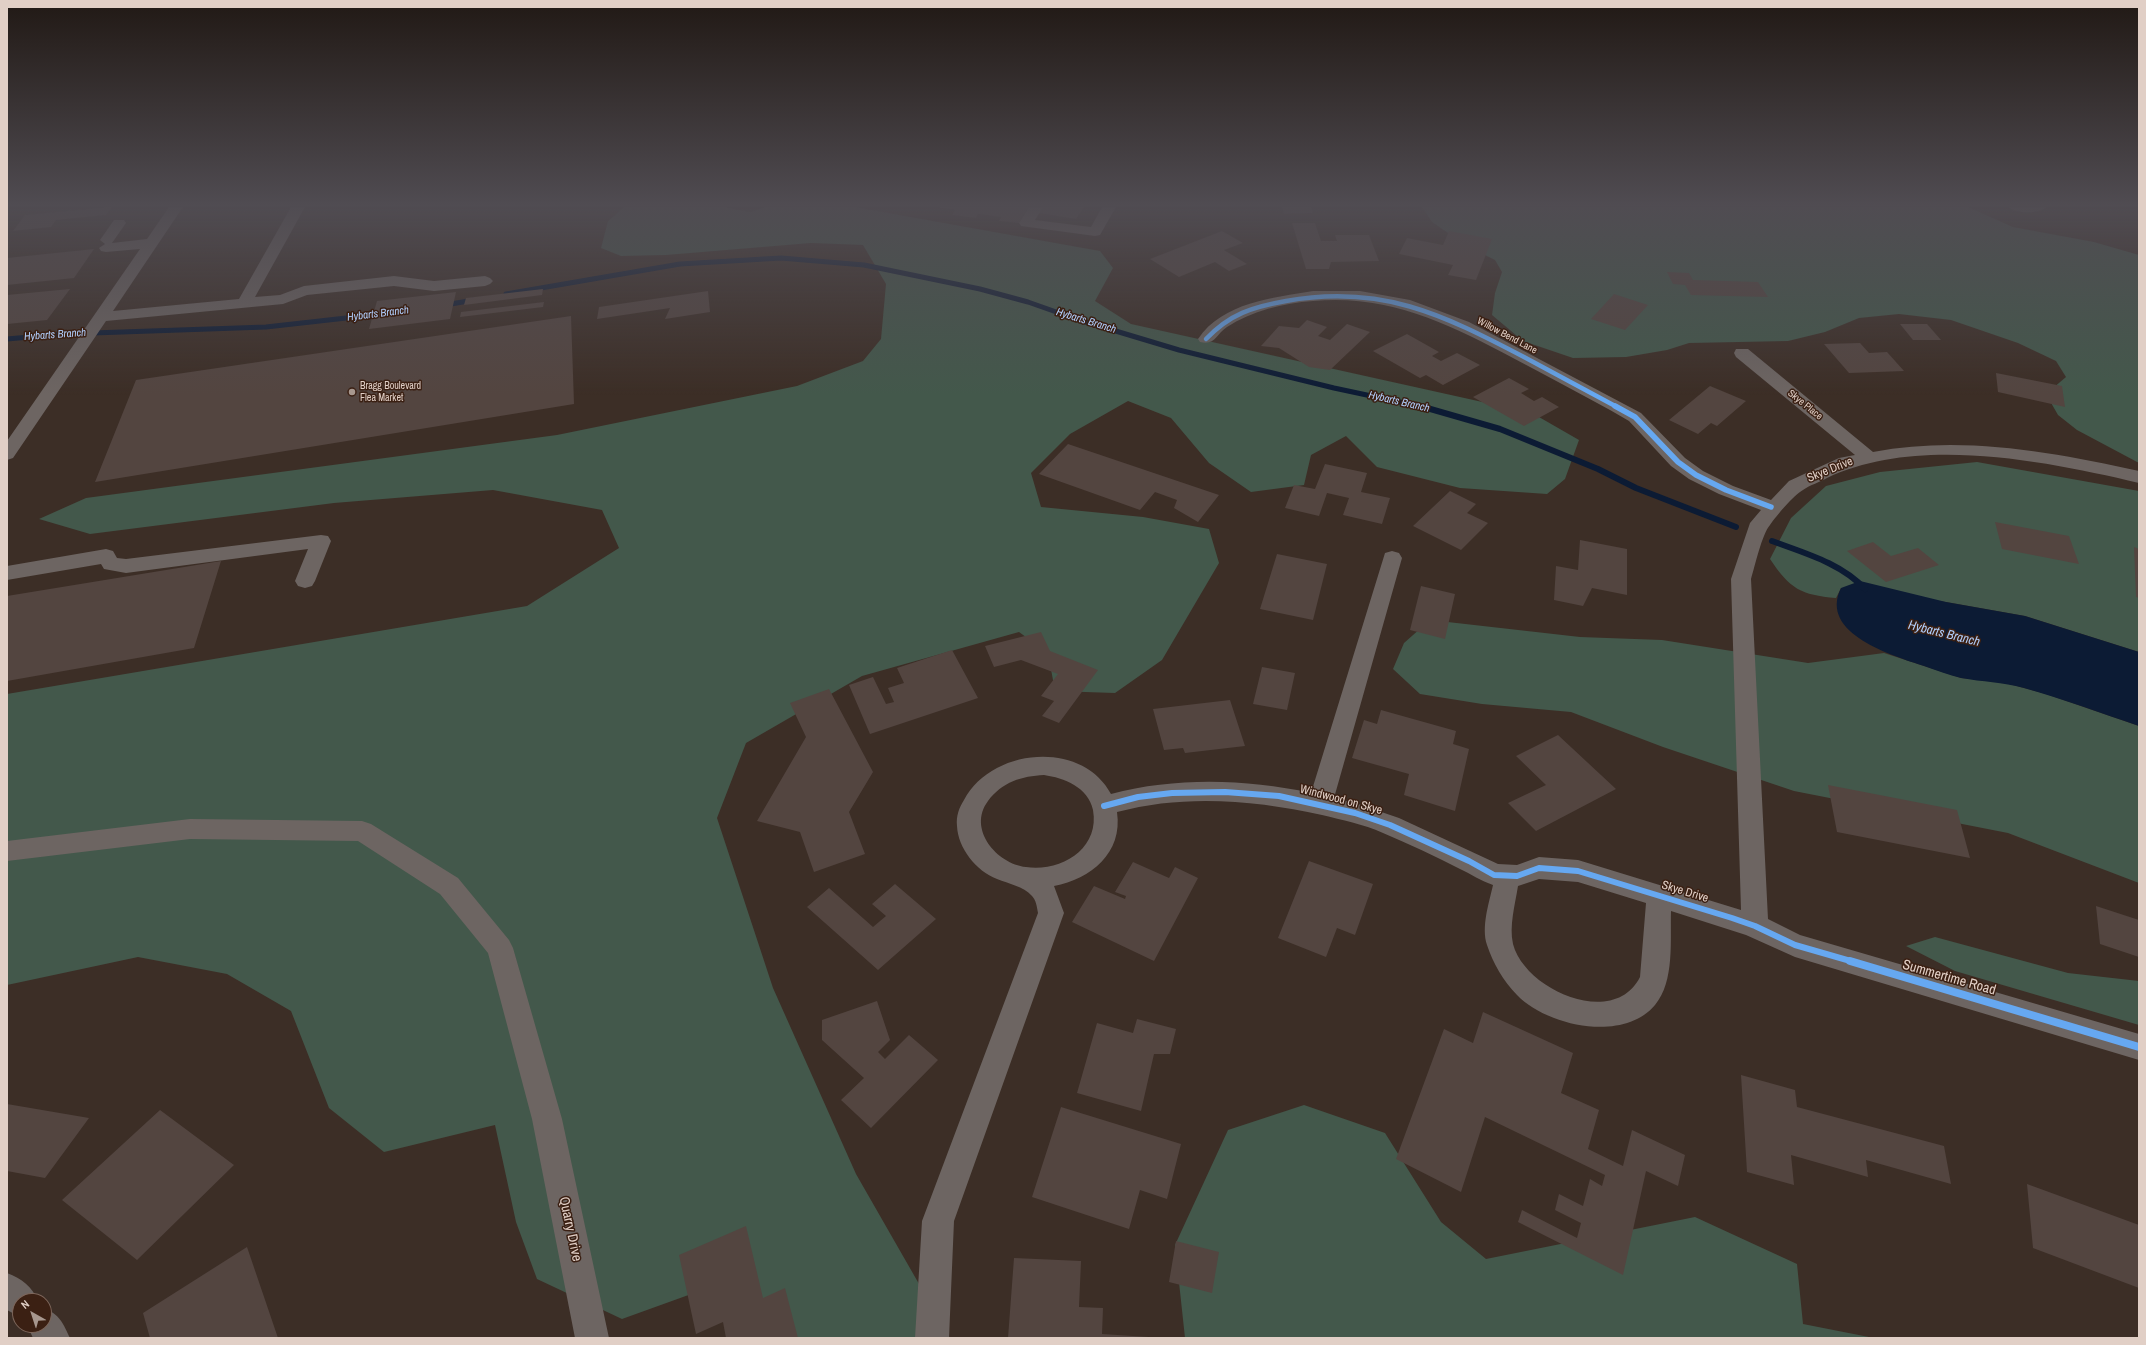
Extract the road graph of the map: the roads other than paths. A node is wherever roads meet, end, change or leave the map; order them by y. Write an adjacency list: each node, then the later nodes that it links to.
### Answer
1 (133, 270): 5 (street)
2 (263, 270): 4 (street)
3 (486, 281): 4 (street)
4 (244, 303): 5 (street)
5 (101, 318): 8 (street)
6 (1206, 339): 11 (street, Willow Bend Lane)
7 (1742, 353): 9 (street, Skye Place)
8 (7, 454)
9 (1868, 456): 10 (street, Skye Drive); 11 (street, Skye Drive)
10 (2139, 477)
11 (1771, 507): 22 (street, Skye Drive)
12 (1392, 558): 15 (street)
13 (7, 572): 14 (street)
14 (305, 581)
15 (1320, 804): 16 (street, Windwood on Skye); 18 (street, Windwood on Skye)
16 (1104, 806): 19 (street); 19 (street)
17 (7, 850): 24 (street, Quarry Drive)
18 (1507, 876): 20 (street, Windwood on Skye); 21 (street)
19 (1029, 878): 25 (street)
20 (1608, 880): 21 (street, Skye Drive)
21 (1660, 896): 22 (street, Skye Drive)
22 (1755, 926): 23 (street, Summertime Road)
23 (2139, 1047)
24 (592, 1338)
25 (932, 1338)

